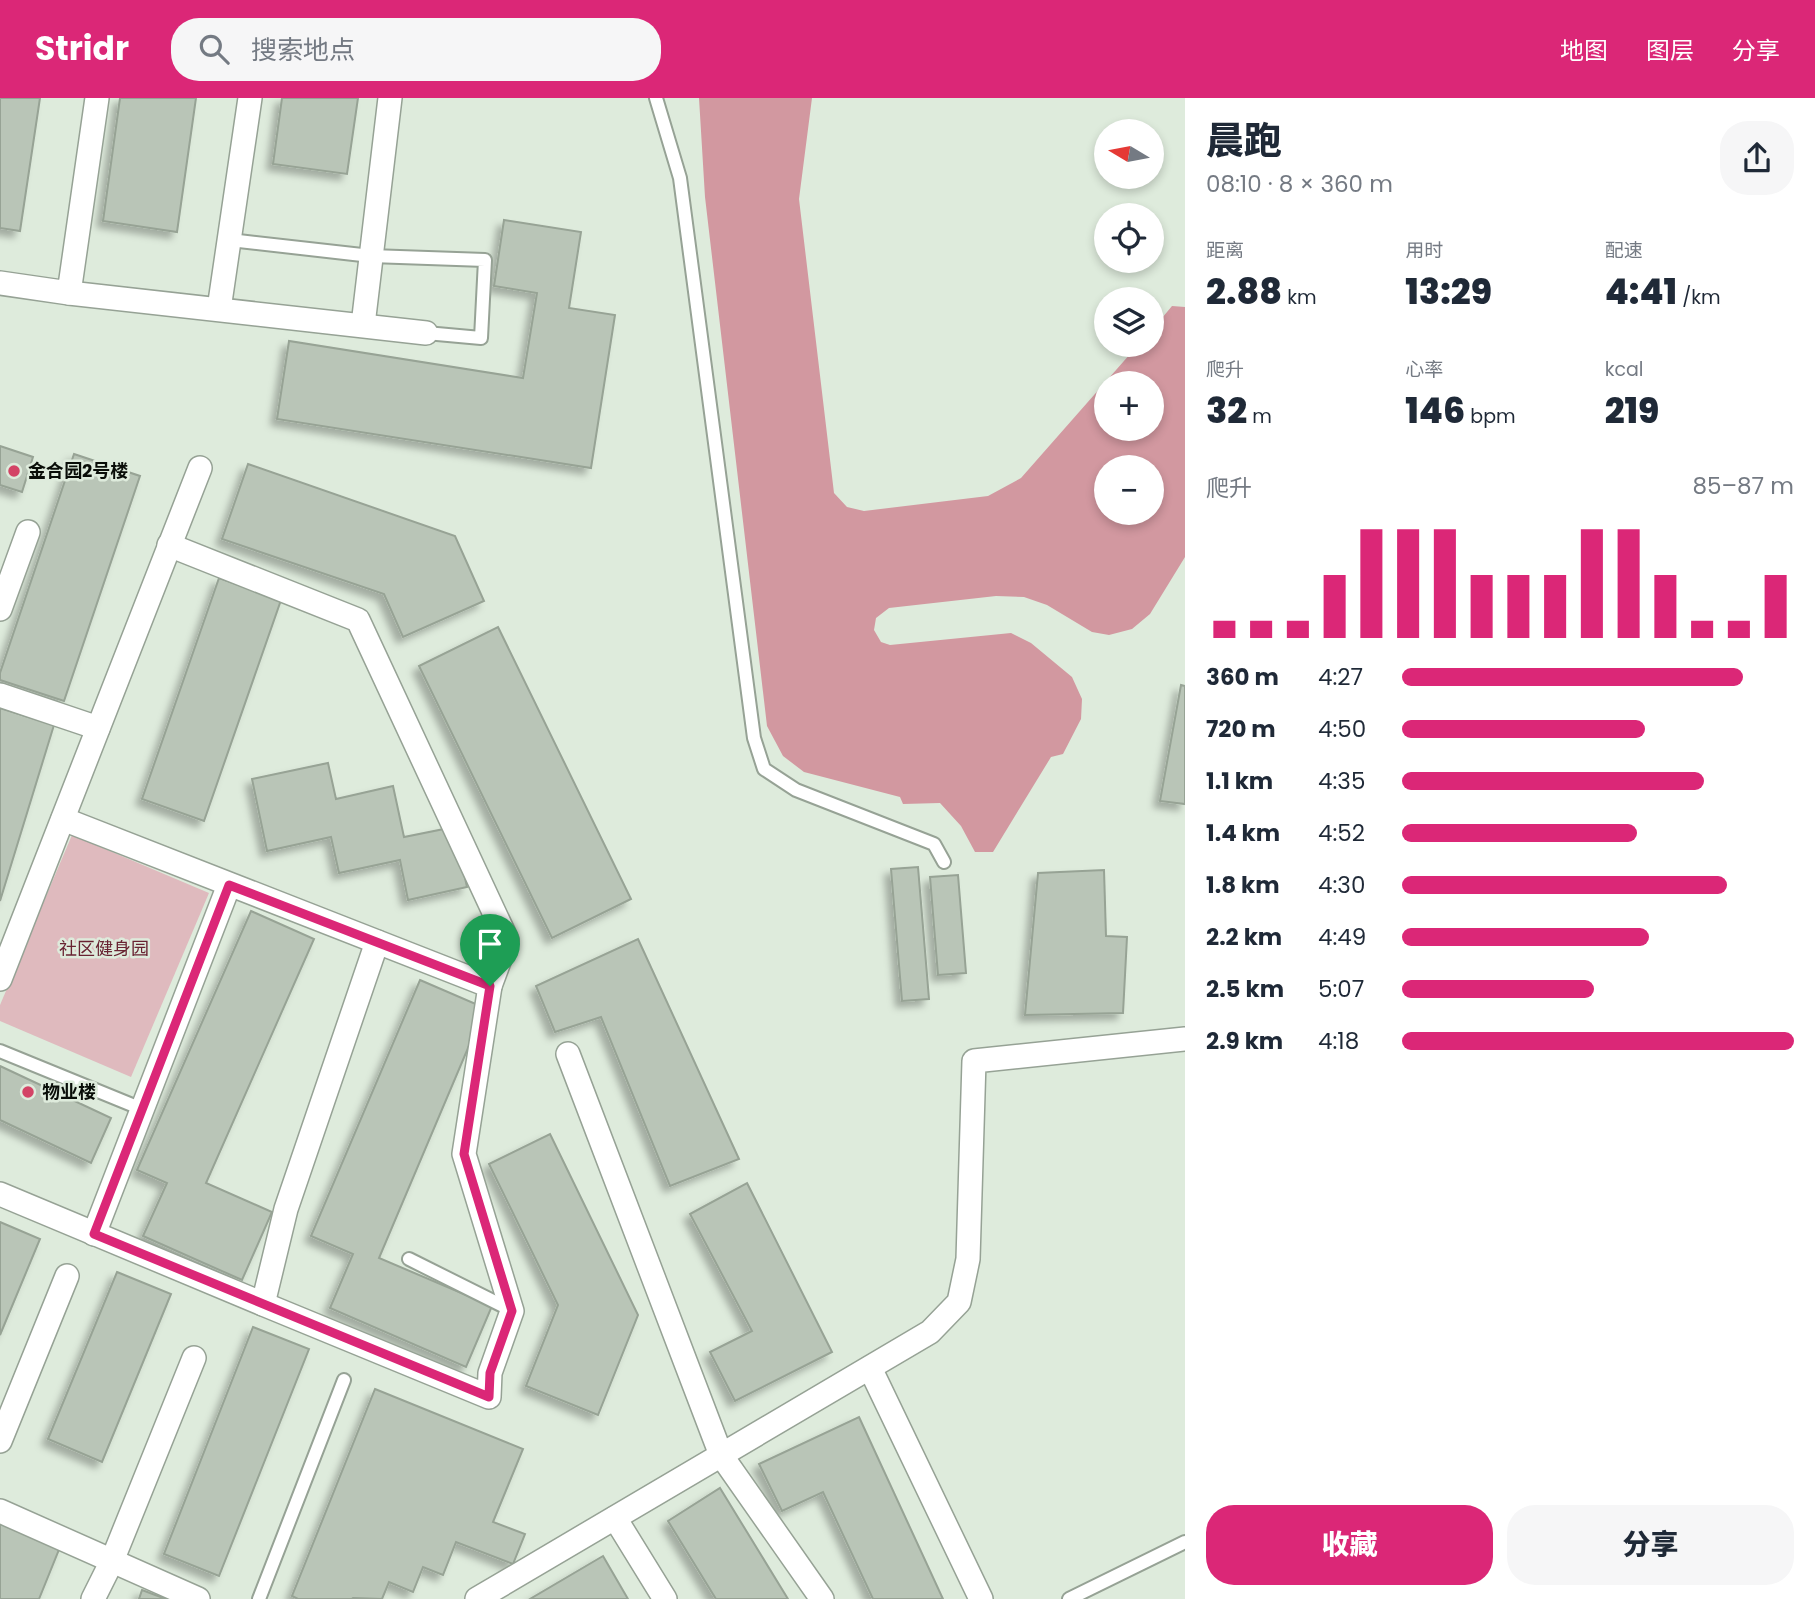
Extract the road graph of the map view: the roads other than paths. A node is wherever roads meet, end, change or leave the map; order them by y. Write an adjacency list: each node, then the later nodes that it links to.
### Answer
1 (97, 98): 8 (street)
2 (250, 98): 5 (street)
3 (390, 98): 6 (street)
4 (656, 98): 19 (lane)
5 (230, 240): 6 (lane); 9 (street)
6 (371, 256): 10 (street); 11 (lane)
7 (0, 283): 8 (street)
8 (69, 293): 9 (street)
9 (219, 309): 10 (street)
10 (363, 326): 11 (street)
11 (426, 333)
12 (200, 468): 14 (street)
13 (28, 532): 15 (street)
14 (169, 545): 17 (street); 23 (street)
15 (0, 609)
16 (0, 695): 17 (street)
17 (98, 728): 18 (street)
18 (63, 819): 20 (street); 22 (street)
19 (944, 862)
20 (229, 885): 21 (street); 27 (street)
21 (377, 942): 23 (street); 32 (street)
22 (0, 979)
23 (490, 986): 33 (street)
24 (1185, 1039): 35 (street)
25 (0, 1051): 27 (lane)
26 (568, 1054): 38 (street)
27 (142, 1109): 29 (street)
28 (0, 1194): 29 (street)
29 (94, 1234): 32 (street)
30 (408, 1259): 33 (lane)
31 (67, 1276): 37 (street)
32 (262, 1304): 33 (street)
33 (512, 1311)
34 (194, 1358): 42 (street)
35 (870, 1368): 38 (street); 49 (street)
36 (344, 1380): 46 (lane)
37 (0, 1441)
38 (721, 1455): 40 (street); 48 (street)
39 (0, 1511): 42 (street)
40 (615, 1518): 43 (street); 47 (street)
41 (1185, 1542): 50 (lane)
42 (112, 1561): 44 (street); 45 (street)
43 (485, 1597)
44 (93, 1599)
45 (198, 1599)
46 (259, 1599)
47 (665, 1599)
48 (821, 1599)
49 (981, 1599)
50 (1069, 1599)

